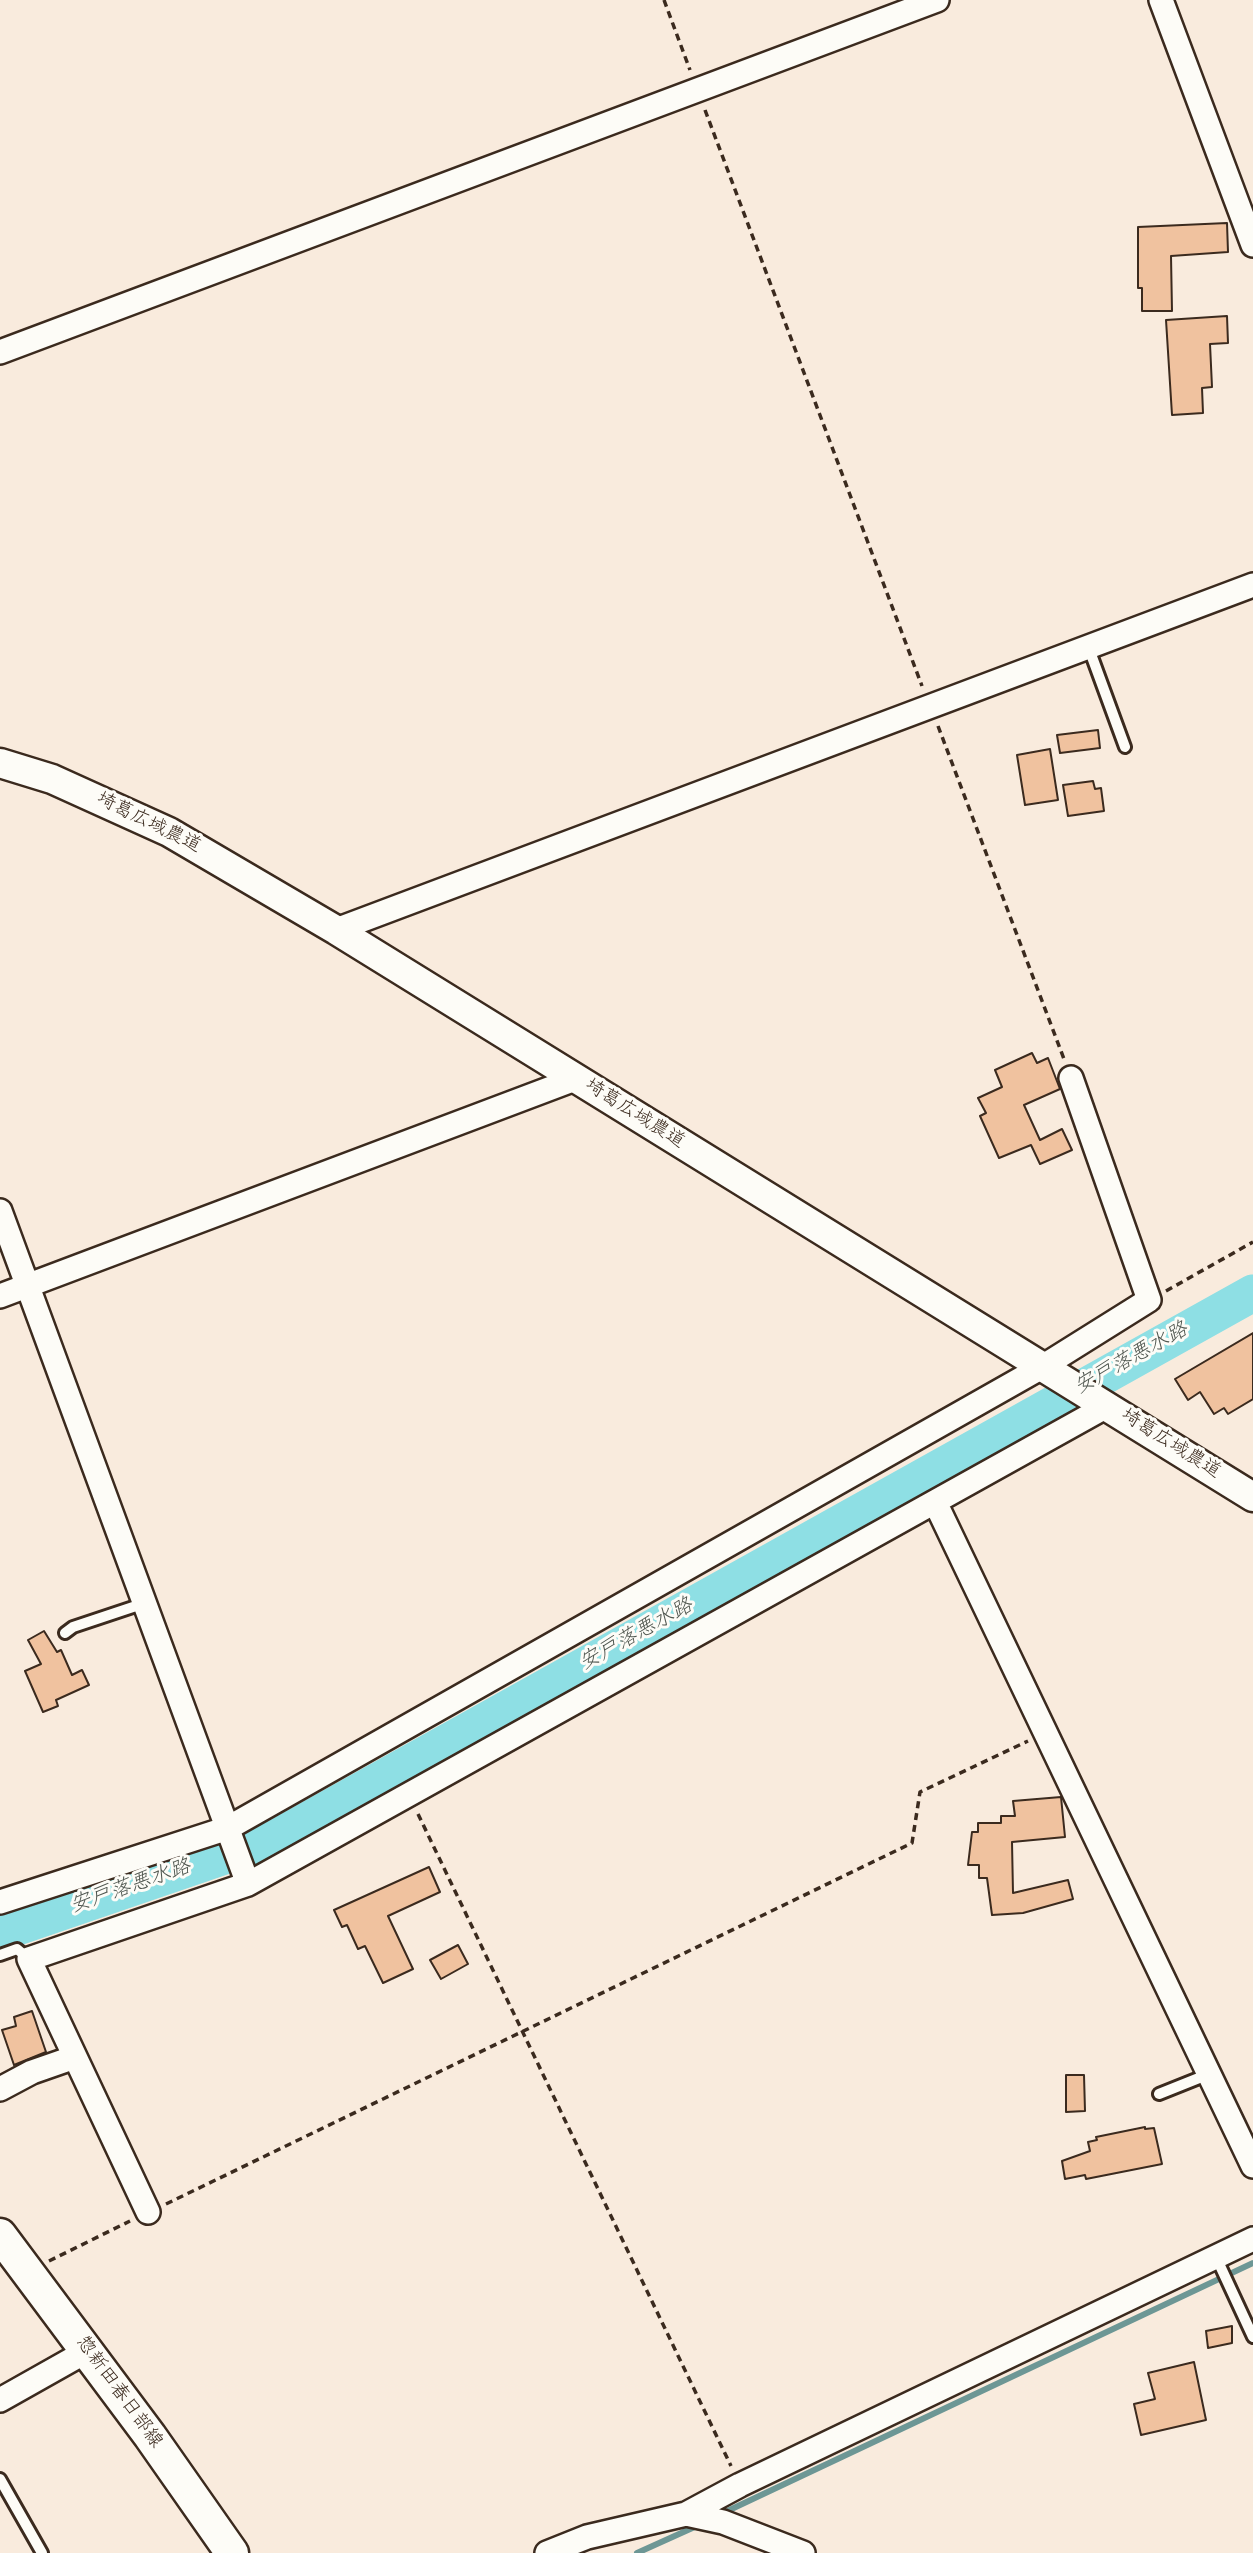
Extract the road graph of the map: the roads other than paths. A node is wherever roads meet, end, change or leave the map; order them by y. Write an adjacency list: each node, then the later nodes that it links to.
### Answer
1 (937, 0): 4 (street)
2 (1161, 0): 3 (street)
3 (1253, 246)
4 (0, 352)
5 (1253, 585): 6 (street)
6 (1088, 646): 7 (lane); 9 (street)
7 (1125, 747)
8 (0, 763): 9 (street, 埼葛広域農道)
9 (336, 930): 11 (street, 埼葛広域農道)
10 (1071, 1078): 15 (street)
11 (575, 1079): 13 (street); 15 (street, 埼葛広域農道)
12 (0, 1211): 13 (street)
13 (28, 1285): 14 (street); 19 (street)
14 (0, 1296)
15 (1048, 1370): 16 (street, 埼葛広域農道); 21 (street)
16 (1102, 1403): 17 (street, 埼葛広域農道); 18 (street)
17 (1253, 1497)
18 (935, 1502): 22 (street); 27 (street)
19 (145, 1602): 20 (lane); 21 (street)
20 (65, 1633)
21 (228, 1828): 22 (street); 23 (street)
22 (248, 1884): 25 (street)
23 (0, 1902)
24 (0, 1955): 25 (lane)
25 (29, 1959): 26 (street)
26 (75, 2057): 28 (street); 31 (street)
27 (1209, 2074): 29 (lane); 30 (street)
28 (0, 2089)
29 (1159, 2094)
30 (1253, 2165)
31 (148, 2212)
32 (0, 2235): 36 (main road, 惣新田春日部線)
33 (1253, 2239): 34 (street)
34 (1216, 2257): 35 (lane); 39 (street)
35 (1253, 2337)
36 (87, 2351): 37 (street); 42 (main road, 惣新田春日部線)
37 (0, 2400)
38 (0, 2479): 41 (lane)
39 (687, 2514): 40 (street); 44 (street)
40 (589, 2545): 43 (street)
41 (42, 2553)
42 (232, 2553)
43 (547, 2553)
44 (803, 2553)

